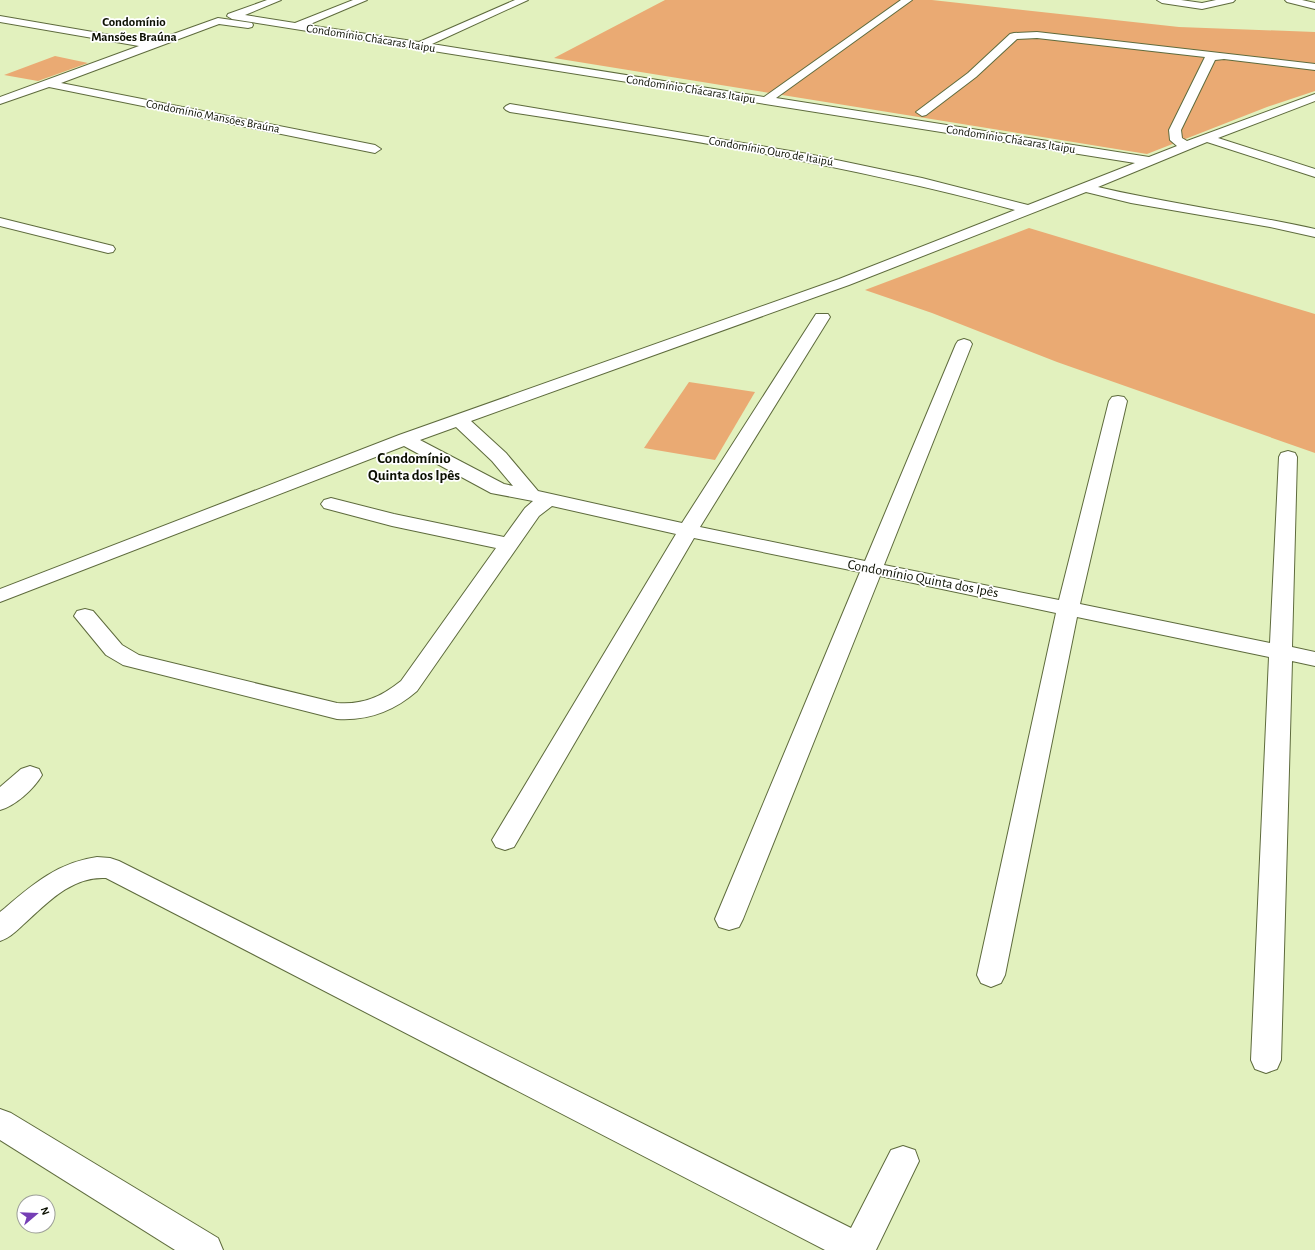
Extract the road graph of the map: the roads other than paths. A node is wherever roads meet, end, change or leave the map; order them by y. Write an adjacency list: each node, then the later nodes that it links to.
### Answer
1 (276, 0): 10 (street, Condomínio Chácaras Itaipu)
2 (362, 0): 10 (street)
3 (523, 0): 12 (street)
4 (907, 0): 19 (street)
5 (1162, 0): 6 (street)
6 (1230, 0)
7 (1290, 0): 8 (street)
8 (1315, 6)
9 (0, 19): 11 (street, Condomínio Mansões Braúna)
10 (296, 26): 12 (street, Condomínio Chácaras Itaipu)
11 (150, 45): 14 (street, Condomínio Mansões Braúna); 16 (street, Condomínio Mansões Braúna)
12 (420, 46): 14 (street, Condomínio Chácaras Itaipu)
13 (1213, 55): 15 (street); 21 (street); 23 (street)
14 (549, 67): 19 (street, Condomínio Chácaras Itaipu)
15 (1315, 67)
16 (51, 84): 18 (street, Condomínio Mansões Braúna); 24 (street, Condomínio Mansões Braúna)
17 (1315, 97): 22 (street)
18 (0, 101)
19 (765, 101): 25 (street, Condomínio Chácaras Itaipu)
20 (510, 108): 28 (street, Condomínio Ouro de Itaipú)
21 (922, 112)
22 (1206, 138): 23 (street); 26 (street)
23 (1187, 146): 25 (street)
24 (376, 149)
25 (1150, 161): 27 (street)
26 (1315, 173)
27 (1085, 188): 28 (street); 30 (street)
28 (1030, 210): 35 (street)
29 (0, 222): 31 (street)
30 (1315, 233)
31 (108, 249)
32 (822, 318): 40 (street)
33 (964, 344): 42 (street)
34 (1118, 401): 44 (street)
35 (459, 420): 36 (street); 38 (street)
36 (405, 438): 38 (street, Condomínio Quinta dos Ipês); 43 (street)
37 (1288, 458): 46 (street)
38 (540, 497): 40 (street, Condomínio Quinta dos Ipês); 41 (street)
39 (331, 504): 41 (street)
40 (688, 530): 42 (street, Condomínio Quinta dos Ipês); 50 (street)
41 (508, 544): 45 (street)
42 (871, 568): 44 (street, Condomínio Quinta dos Ipês); 51 (street)
43 (0, 596)
44 (1068, 608): 46 (street, Condomínio Quinta dos Ipês); 53 (street)
45 (85, 616)
46 (1279, 652): 47 (street, Condomínio Quinta dos Ipês); 54 (street)
47 (1315, 659)
48 (30, 775): 49 (street)
49 (0, 801)
50 (505, 840)
51 (729, 919)
52 (2, 925): 58 (street)
53 (991, 975)
54 (1266, 1060)
55 (0, 1123): 57 (street)
56 (903, 1161): 58 (street)
57 (206, 1250)
58 (858, 1250)

